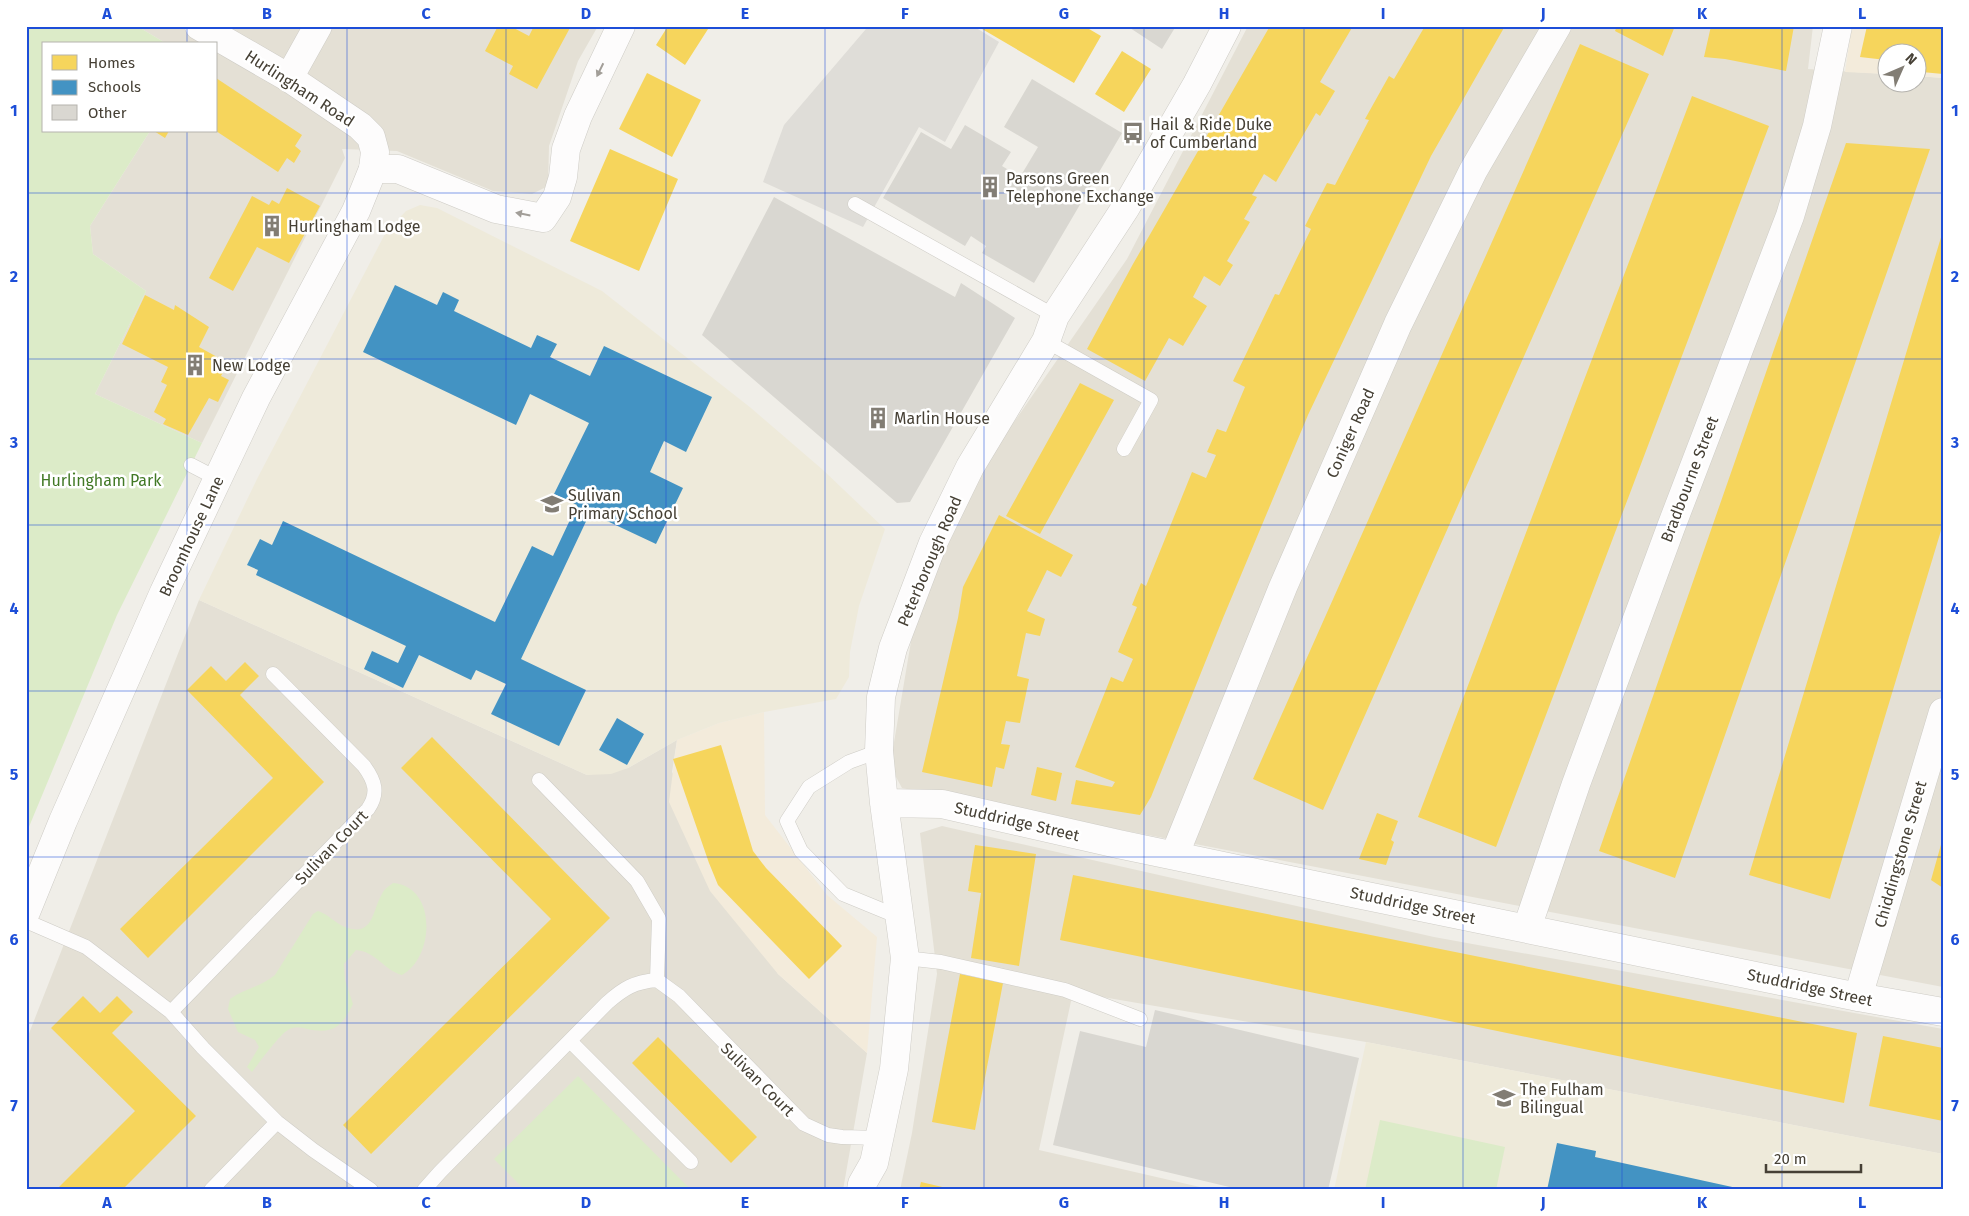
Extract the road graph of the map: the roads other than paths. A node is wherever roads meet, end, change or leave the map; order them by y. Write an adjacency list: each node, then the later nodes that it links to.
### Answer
1 (200, 26): 7 (street, Hurlingham Road)
2 (318, 26): 7 (street)
3 (621, 26): 8 (street, one-way to 8)
4 (1227, 26): 10 (street, Peterborough Road)
5 (1557, 26): 19 (street, Coniger Road)
6 (1838, 26): 23 (street, Bradbourne Street)
7 (289, 78): 8 (street, Hurlingham Road)
8 (373, 169): 13 (street, Broomhouse Lane)
9 (855, 204): 10 (lane)
10 (1050, 328): 11 (lane); 16 (street, Peterborough Road)
11 (1124, 449)
12 (191, 465): 13 (lane)
13 (218, 478): 20 (street, Broomhouse Lane)
14 (273, 674): 27 (lane, Sulivan Court)
15 (1943, 712): 26 (street, Chiddingstone Street)
16 (878, 751): 18 (street, Peterborough Road); 21 (lane)
17 (539, 780): 25 (lane)
18 (884, 803): 19 (street, Studdridge Street); 21 (street, Peterborough Road)
19 (1175, 854): 23 (street, Studdridge Street)
20 (26, 912)
21 (899, 917): 24 (street, Peterborough Road)
22 (26, 920): 27 (lane)
23 (1527, 928): 26 (street, Studdridge Street)
24 (905, 958): 29 (lane); 32 (street, Peterborough Road)
25 (657, 980): 30 (lane); 32 (lane, Sulivan Court)
26 (1858, 997): 28 (street, Studdridge Street)
27 (171, 1012): 31 (lane)
28 (1943, 1012)
29 (1140, 1019)
30 (570, 1041): 33 (lane); 36 (lane)
31 (278, 1122): 34 (lane); 35 (lane)
32 (876, 1150): 37 (street, Peterborough Road); 38 (lane, Peterborough Road); 39 (street, Peterborough Road)
33 (691, 1162)
34 (212, 1190)
35 (371, 1190)
36 (424, 1190)
37 (861, 1190)
38 (870, 1190)
39 (879, 1190)

